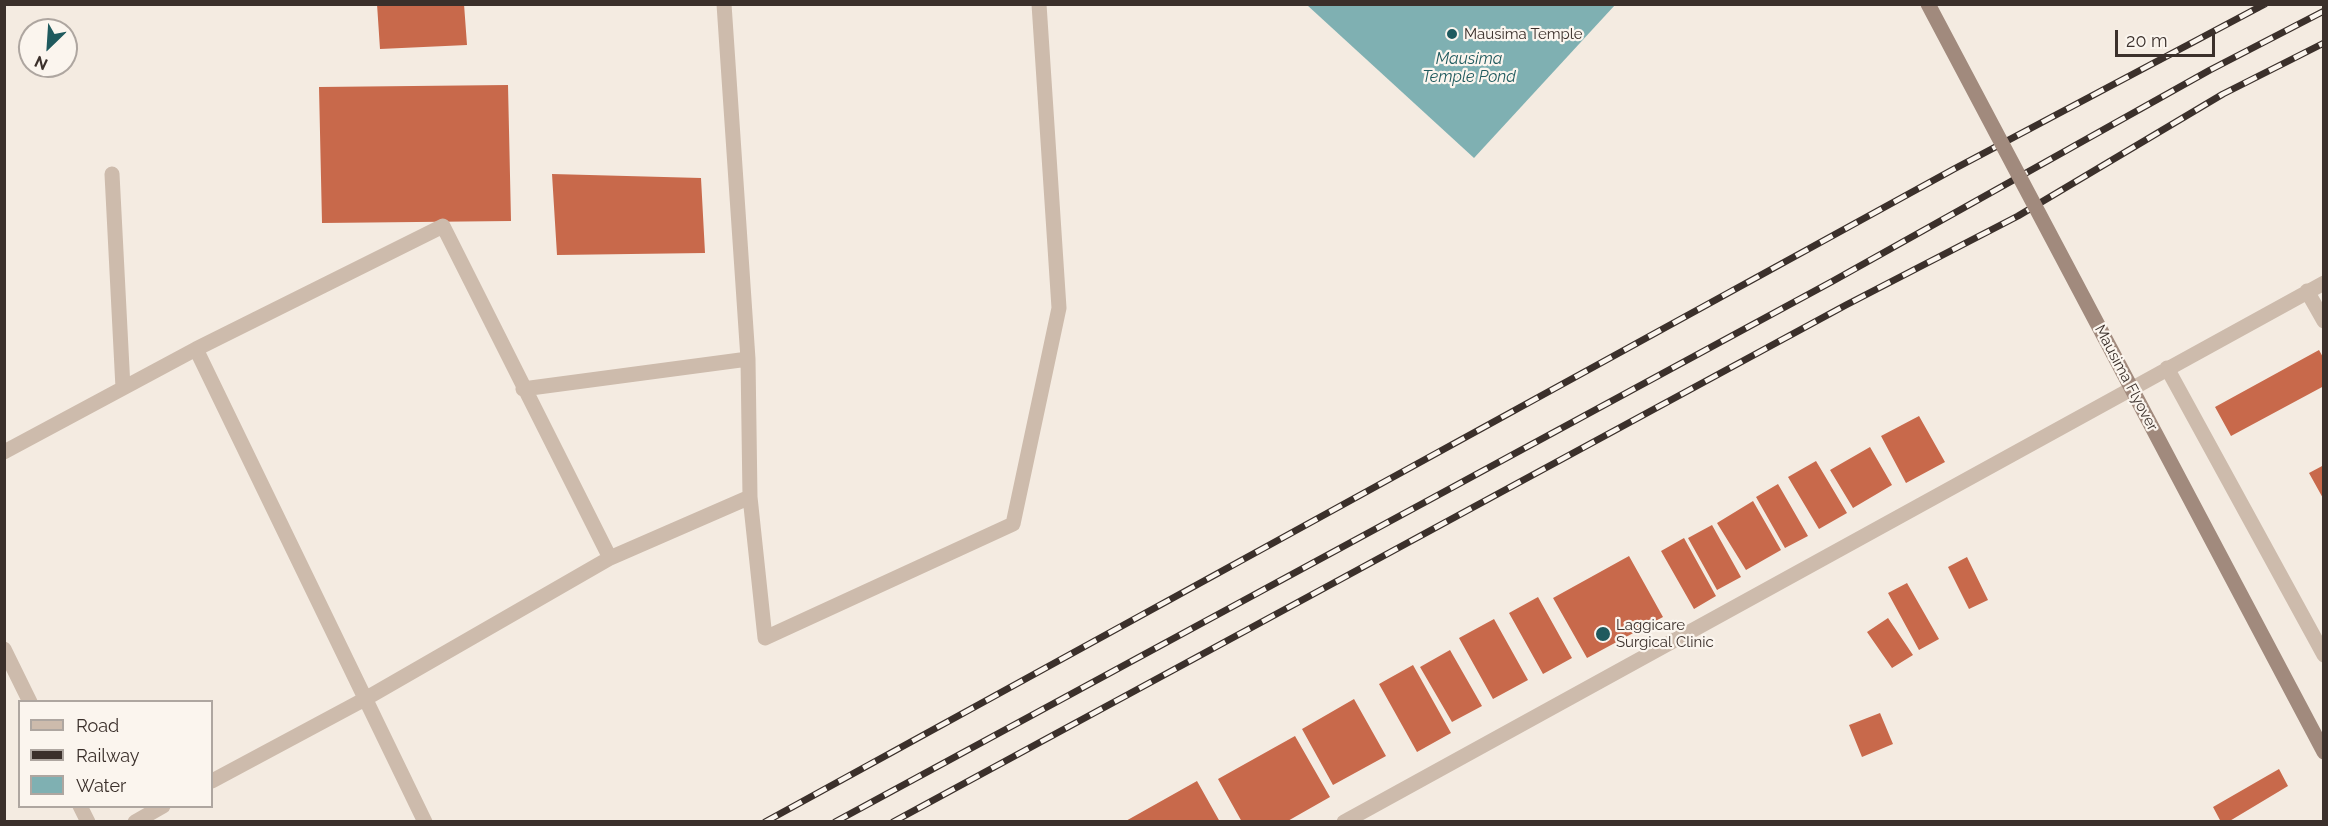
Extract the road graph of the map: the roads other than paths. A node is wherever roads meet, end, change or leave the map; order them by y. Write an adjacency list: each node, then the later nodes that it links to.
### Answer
1 (724, 4): 9 (street)
2 (1039, 4): 14 (street)
3 (1928, 4): 20 (main road, Mausima Flyover, bridge)
4 (112, 174): 11 (street)
5 (2324, 283): 6 (street)
6 (2307, 291): 7 (street); 10 (street)
7 (2324, 321)
8 (196, 349): 11 (street); 12 (street); 18 (street)
9 (748, 359): 12 (street); 14 (street)
10 (2167, 368): 17 (street); 27 (street)
11 (123, 388): 13 (street)
12 (523, 389): 15 (street)
13 (4, 452)
14 (750, 497): 15 (street)
15 (610, 558): 18 (street)
16 (4, 649): 19 (street)
17 (2324, 655)
18 (365, 699): 21 (street); 26 (street)
19 (29, 700)
20 (2324, 752)
21 (213, 780)
22 (81, 808): 24 (street)
23 (161, 808): 25 (street)
24 (88, 822)
25 (135, 822)
26 (425, 822)
27 (1344, 822)

